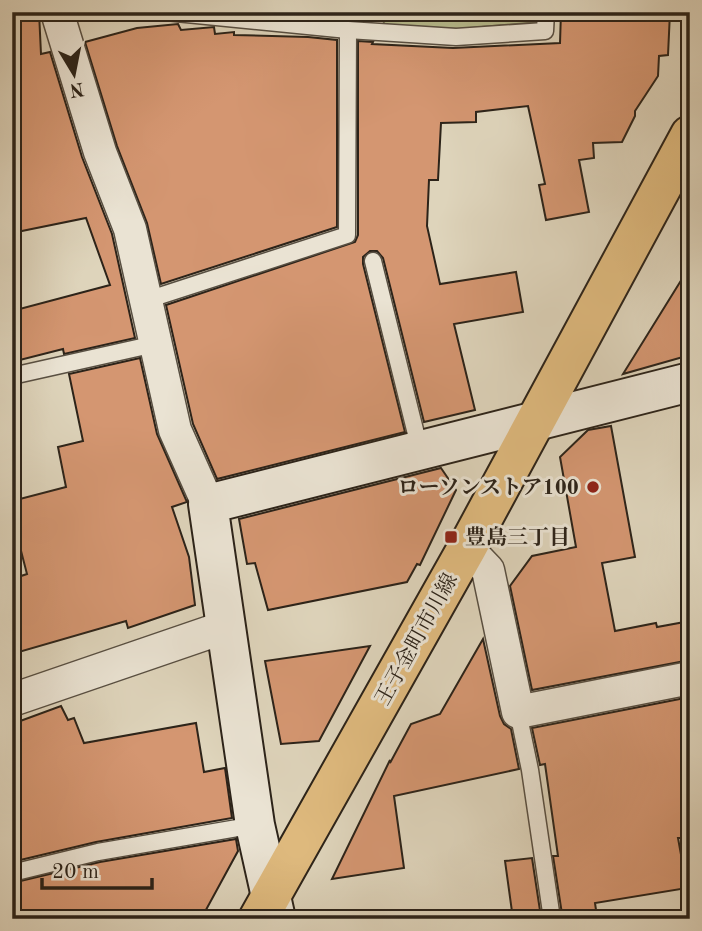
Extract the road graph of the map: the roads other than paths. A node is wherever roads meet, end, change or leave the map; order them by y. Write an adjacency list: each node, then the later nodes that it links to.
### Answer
1 (57, 12): 7 (street)
2 (166, 12): 4 (lane)
3 (546, 12): 4 (lane)
4 (348, 30): 7 (lane)
5 (690, 135): 11 (main road, 王子金町市川線)
6 (373, 261): 12 (lane)
7 (147, 300): 8 (street)
8 (155, 344): 9 (lane); 13 (street)
9 (12, 376)
10 (690, 382): 11 (street)
11 (535, 423): 12 (street); 14 (main road, 王子金町市川線)
12 (420, 450): 13 (street)
13 (208, 504): 15 (street)
14 (467, 548): 18 (street); 21 (main road, 王子金町市川線)
15 (225, 627): 17 (street); 19 (street)
16 (690, 678): 18 (street)
17 (12, 700)
18 (518, 712): 22 (lane)
19 (255, 825): 20 (lane); 21 (street)
20 (12, 873)
21 (269, 911)
22 (552, 919)

